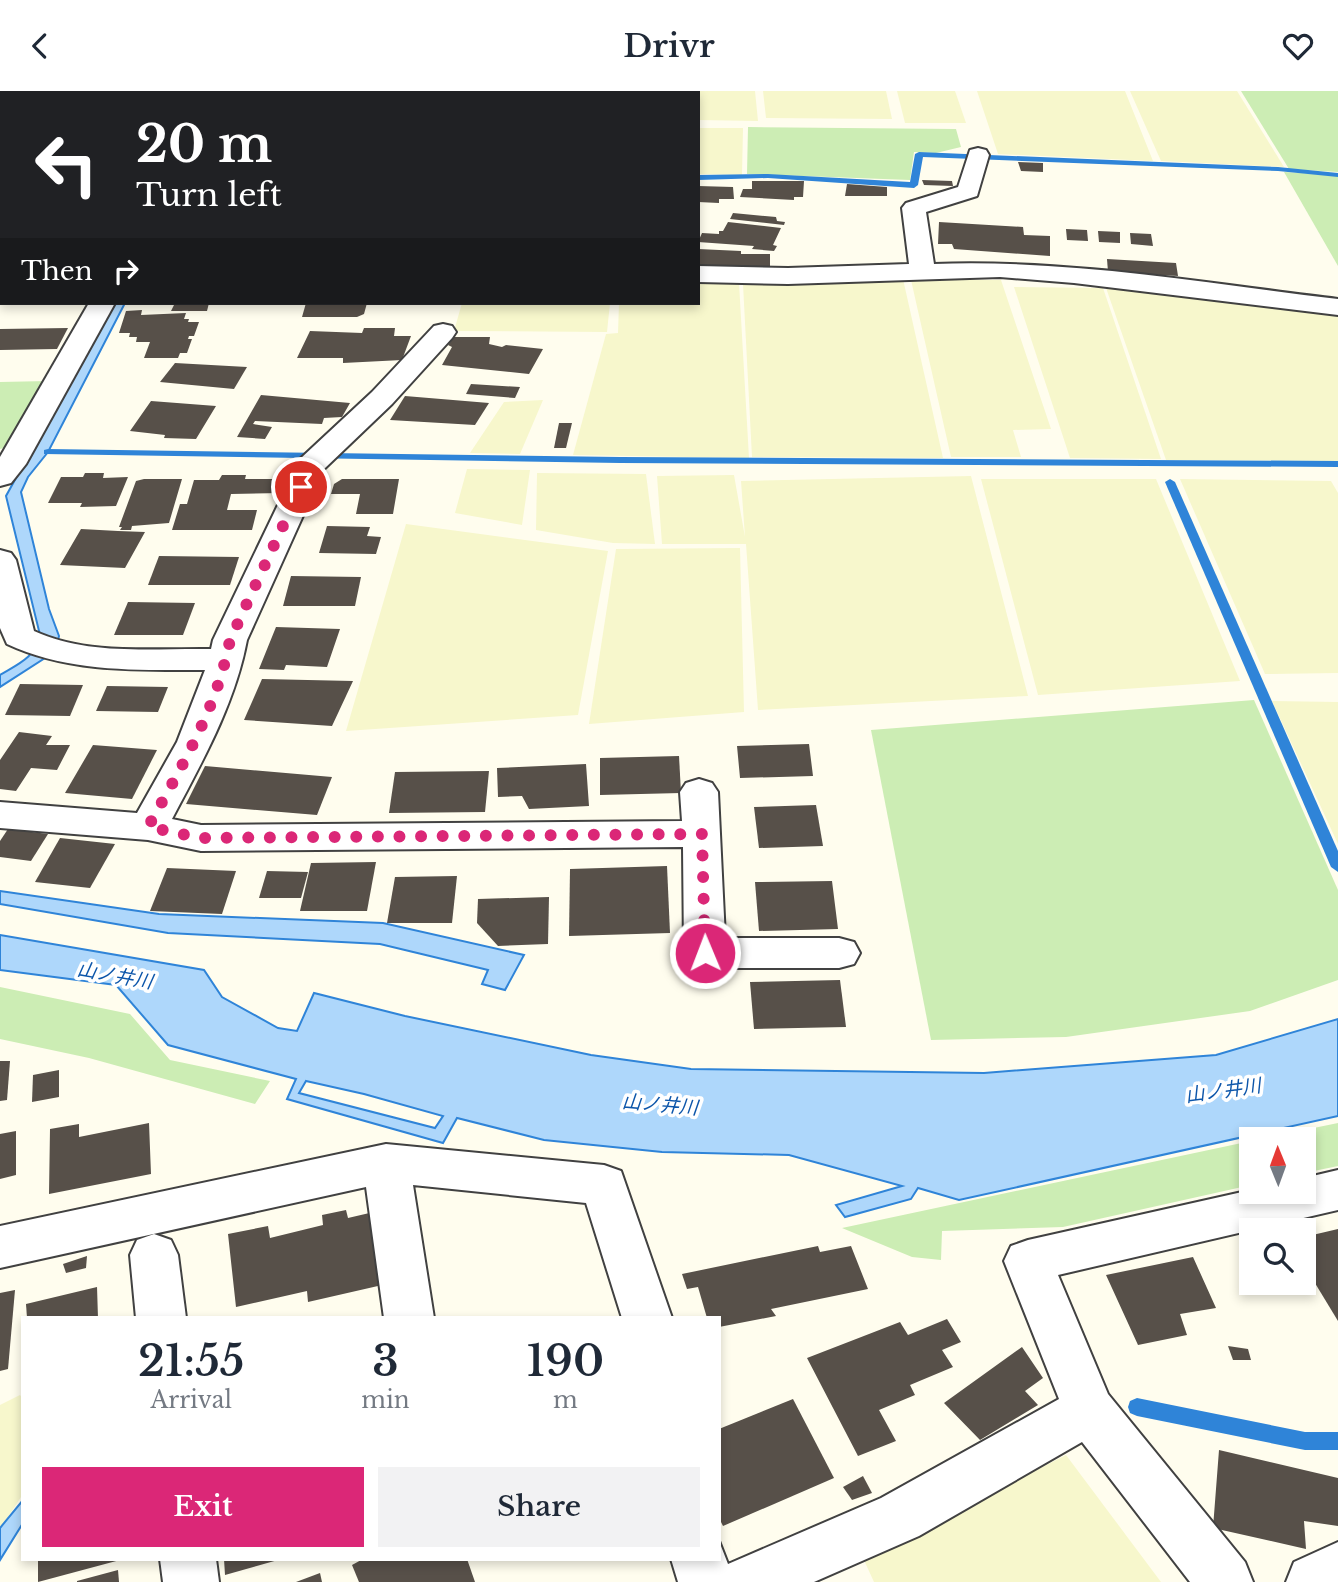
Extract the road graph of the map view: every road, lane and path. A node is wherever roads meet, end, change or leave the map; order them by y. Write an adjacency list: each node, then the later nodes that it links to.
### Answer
1 (978, 155): 2 (street)
2 (922, 271): 3 (street); 5 (street)
3 (700, 274)
4 (101, 305): 7 (street)
5 (1338, 307)
6 (443, 332): 9 (street)
7 (4, 468)
8 (0, 560): 9 (street)
9 (226, 660): 12 (street)
10 (699, 792): 13 (street)
11 (0, 815): 12 (street)
12 (148, 827): 13 (street)
13 (702, 834): 14 (street)
14 (839, 953)
15 (386, 1163): 17 (street); 20 (street); 21 (street)
16 (1338, 1190): 22 (street)
17 (0, 1247)
18 (154, 1255): 19 (street)
19 (161, 1316)
20 (409, 1316)
21 (646, 1316)
22 (1089, 1410): 28 (street); 29 (street)
23 (188, 1561): 26 (street)
24 (700, 1561): 27 (street)
25 (1338, 1570): 30 (street)
26 (191, 1582)
27 (706, 1582)
28 (749, 1582)
29 (1225, 1582)
30 (1314, 1582)

